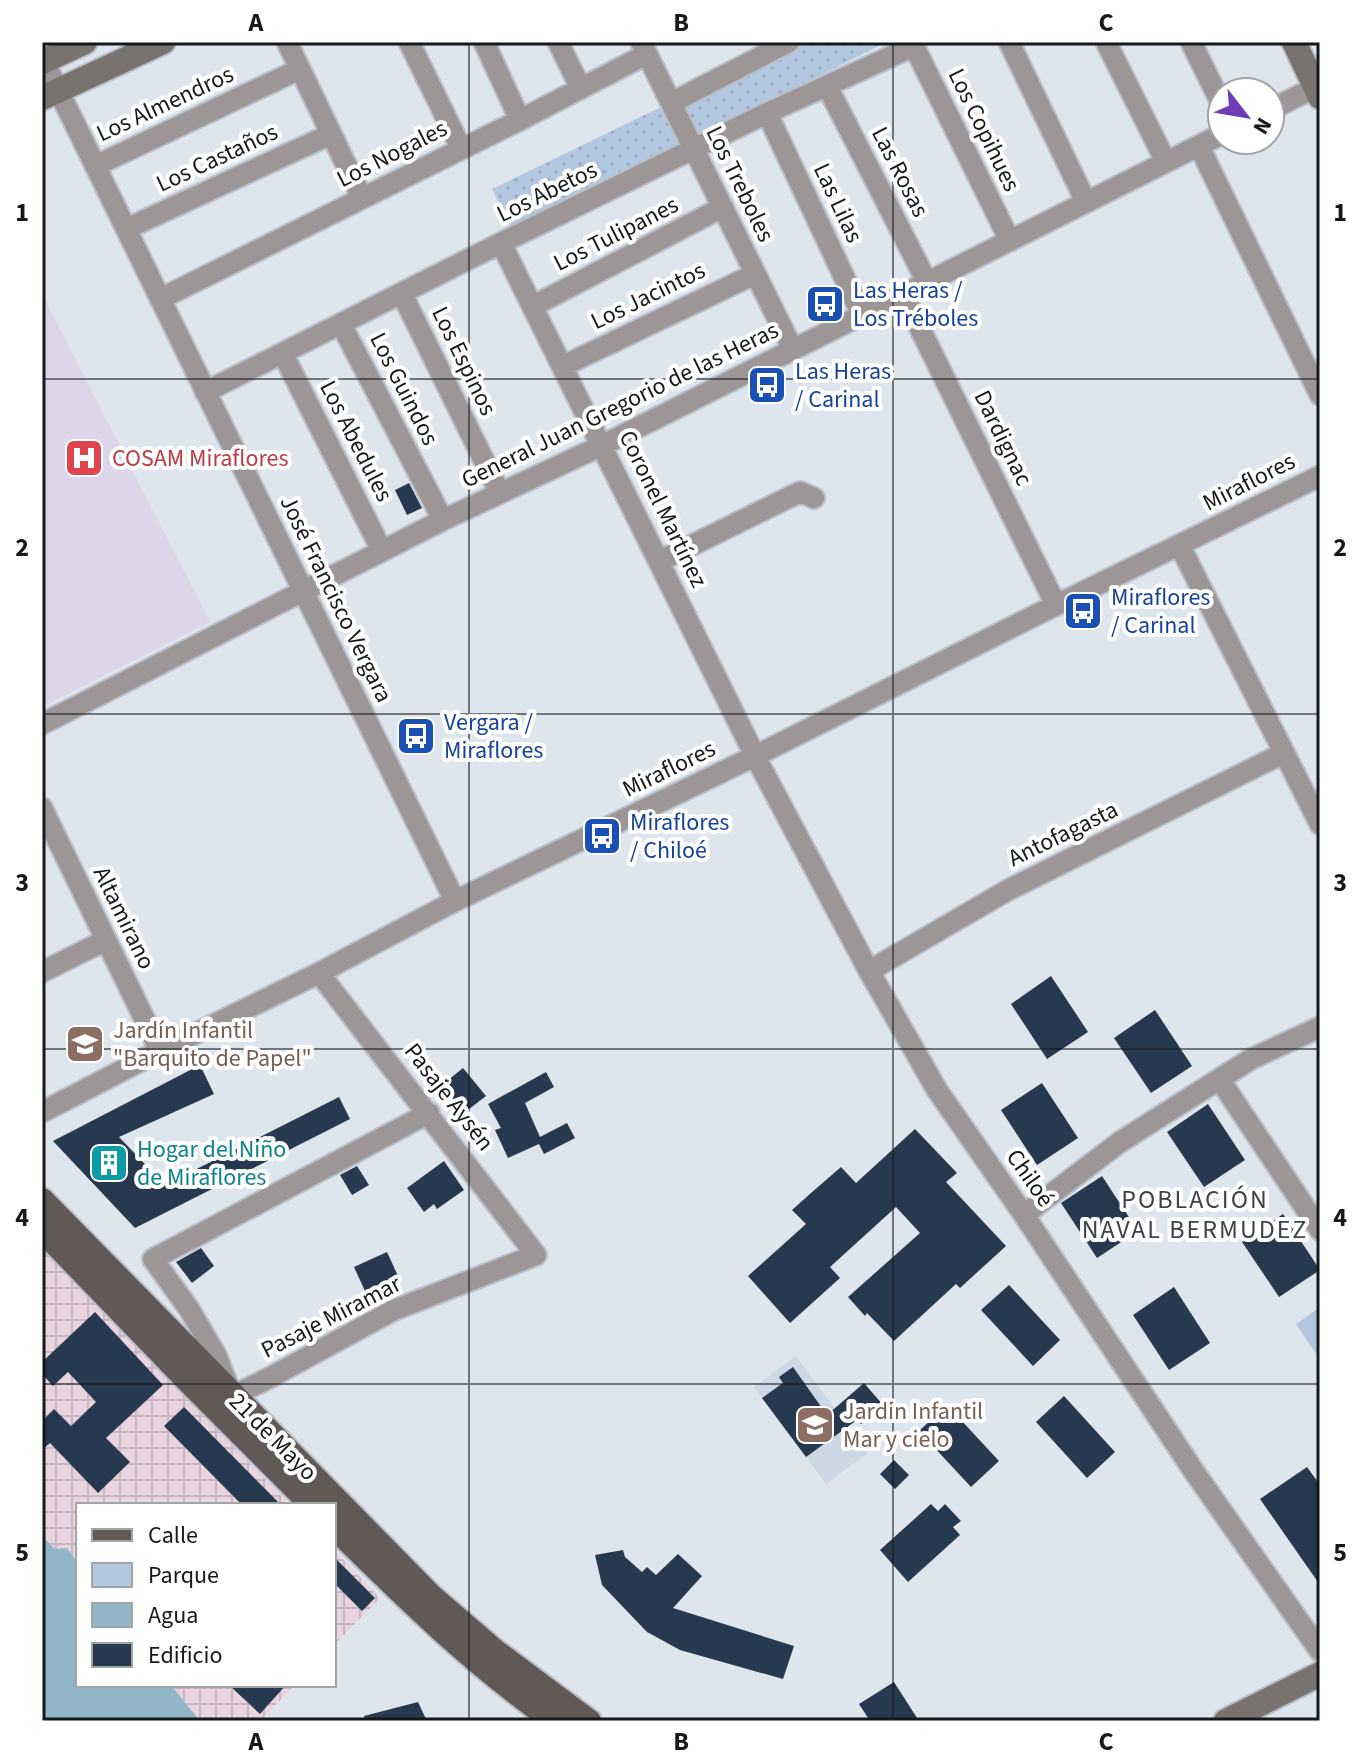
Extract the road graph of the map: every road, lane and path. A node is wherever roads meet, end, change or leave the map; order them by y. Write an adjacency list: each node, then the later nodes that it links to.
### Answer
1 (85, 42): 14 (main road)
2 (163, 42): 20 (main road)
3 (287, 42): 15 (street)
4 (409, 42): 28 (street)
5 (484, 42): 24 (street)
6 (558, 42): 18 (street)
7 (789, 42): 21 (street)
8 (1009, 42): 33 (street)
9 (1106, 42): 30 (street)
10 (1191, 42): 16 (street)
11 (1294, 42): 19 (main road)
12 (913, 44): 17 (street, Los Abetos); 36 (street, Los Copihues)
13 (644, 48): 18 (street, Los Nogales); 21 (street, Los Treboles)
14 (43, 62): 20 (street, José Francisco Vergara)
15 (300, 69): 25 (street); 31 (street, Los Almendros)
16 (1208, 76)
17 (827, 86): 23 (street, Los Abetos); 39 (street, Las Rosas)
18 (580, 87): 24 (street, Los Nogales)
19 (1318, 90): 22 (street)
20 (50, 95): 31 (street, José Francisco Vergara)
21 (671, 103): 29 (street, Los Treboles)
22 (1286, 103)
23 (767, 113): 29 (street, Los Abetos); 44 (street, Las Lilas)
24 (520, 120): 28 (street, Los Nogales)
25 (331, 134): 32 (street); 35 (street, Los Castaños)
26 (1206, 142): 27 (street, General Juan Gregorio de las Heras)
27 (1199, 146): 30 (street, General Juan Gregorio de las Heras); 50 (street)
28 (461, 148): 32 (street, Los Nogales)
29 (694, 150): 34 (street, Los Treboles); 37 (street, Los Abetos)
30 (1166, 162): 33 (street, General Juan Gregorio de las Heras)
31 (95, 166): 35 (street, José Francisco Vergara)
32 (362, 198): 42 (street, Los Nogales)
33 (1086, 202): 36 (street, General Juan Gregorio de las Heras)
34 (723, 207): 38 (street, Los Treboles); 43 (street, Los Tulipanes)
35 (126, 229): 42 (street, José Francisco Vergara)
36 (1010, 241): 39 (street, General Juan Gregorio de las Heras)
37 (501, 243): 40 (street, Los Abetos); 43 (street, Coronel Martínez)
38 (755, 274): 46 (street, Los Treboles); 48 (street, Los Jacintos)
39 (927, 282): 41 (street, General Juan Gregorio de las Heras)
40 (402, 294): 45 (street, Los Abetos); 53 (street, Los Espinos)
41 (903, 294): 44 (street, General Juan Gregorio de las Heras); 60 (street, Dardignac)
42 (160, 299): 49 (street, José Francisco Vergara)
43 (533, 306): 48 (street, Coronel Martínez)
44 (862, 315): 46 (street, General Juan Gregorio de las Heras)
45 (341, 324): 47 (street, Los Abetos); 55 (street, Los Guindos)
46 (793, 350): 51 (street, General Juan Gregorio de las Heras)
47 (283, 354): 49 (street, Los Abetos); 57 (street, Los Abedules)
48 (563, 366): 51 (street, Coronel Martínez)
49 (205, 392): 59 (street, José Francisco Vergara)
50 (1320, 395)
51 (603, 445): 53 (street, General Juan Gregorio de las Heras); 58 (street, Coronel Martínez)
52 (1320, 476): 56 (street, Miraflores)
53 (500, 493): 55 (street, General Juan Gregorio de las Heras)
54 (814, 498): 58 (street)
55 (443, 520): 57 (street, General Juan Gregorio de las Heras)
56 (1180, 546): 60 (street, Miraflores); 62 (street)
57 (382, 551): 59 (street, General Juan Gregorio de las Heras)
58 (660, 561): 63 (street, Coronel Martínez)
59 (303, 591): 61 (street, General Juan Gregorio de las Heras); 66 (street, José Francisco Vergara)
60 (1056, 605): 63 (street, Miraflores)
61 (42, 724)
62 (1284, 753): 65 (street); 68 (street, Antofagasta)
63 (755, 756): 66 (street, Miraflores); 68 (street, Chiloé)
64 (42, 808): 67 (street, Altamirano)
65 (1320, 824)
66 (455, 901): 70 (street, Miraflores)
67 (106, 940): 69 (street); 72 (street, Altamirano)
68 (869, 971): 77 (street, Chiloé)
69 (42, 972)
70 (319, 973): 72 (street, Miraflores); 75 (street, Pasaje Aysén)
71 (1320, 1027): 73 (street)
72 (160, 1051): 74 (street, Miraflores)
73 (1220, 1080): 77 (street); 79 (street)
74 (42, 1112)
75 (429, 1113): 80 (street, Pasaje Aysén); 81 (street)
76 (42, 1200): 81 (main road, 21 de Mayo)
77 (1024, 1215): 84 (street, Chiloé)
78 (42, 1230): 82 (main road, 21 de Mayo)
79 (1320, 1230)
80 (536, 1255): 81 (street, Pasaje Miramar)
81 (232, 1396): 87 (main road, 21 de Mayo)
82 (310, 1503)
83 (336, 1529): 86 (main road)
84 (1320, 1651)
85 (1320, 1674): 88 (main road)
86 (554, 1721)
87 (589, 1721)
88 (1226, 1721)

